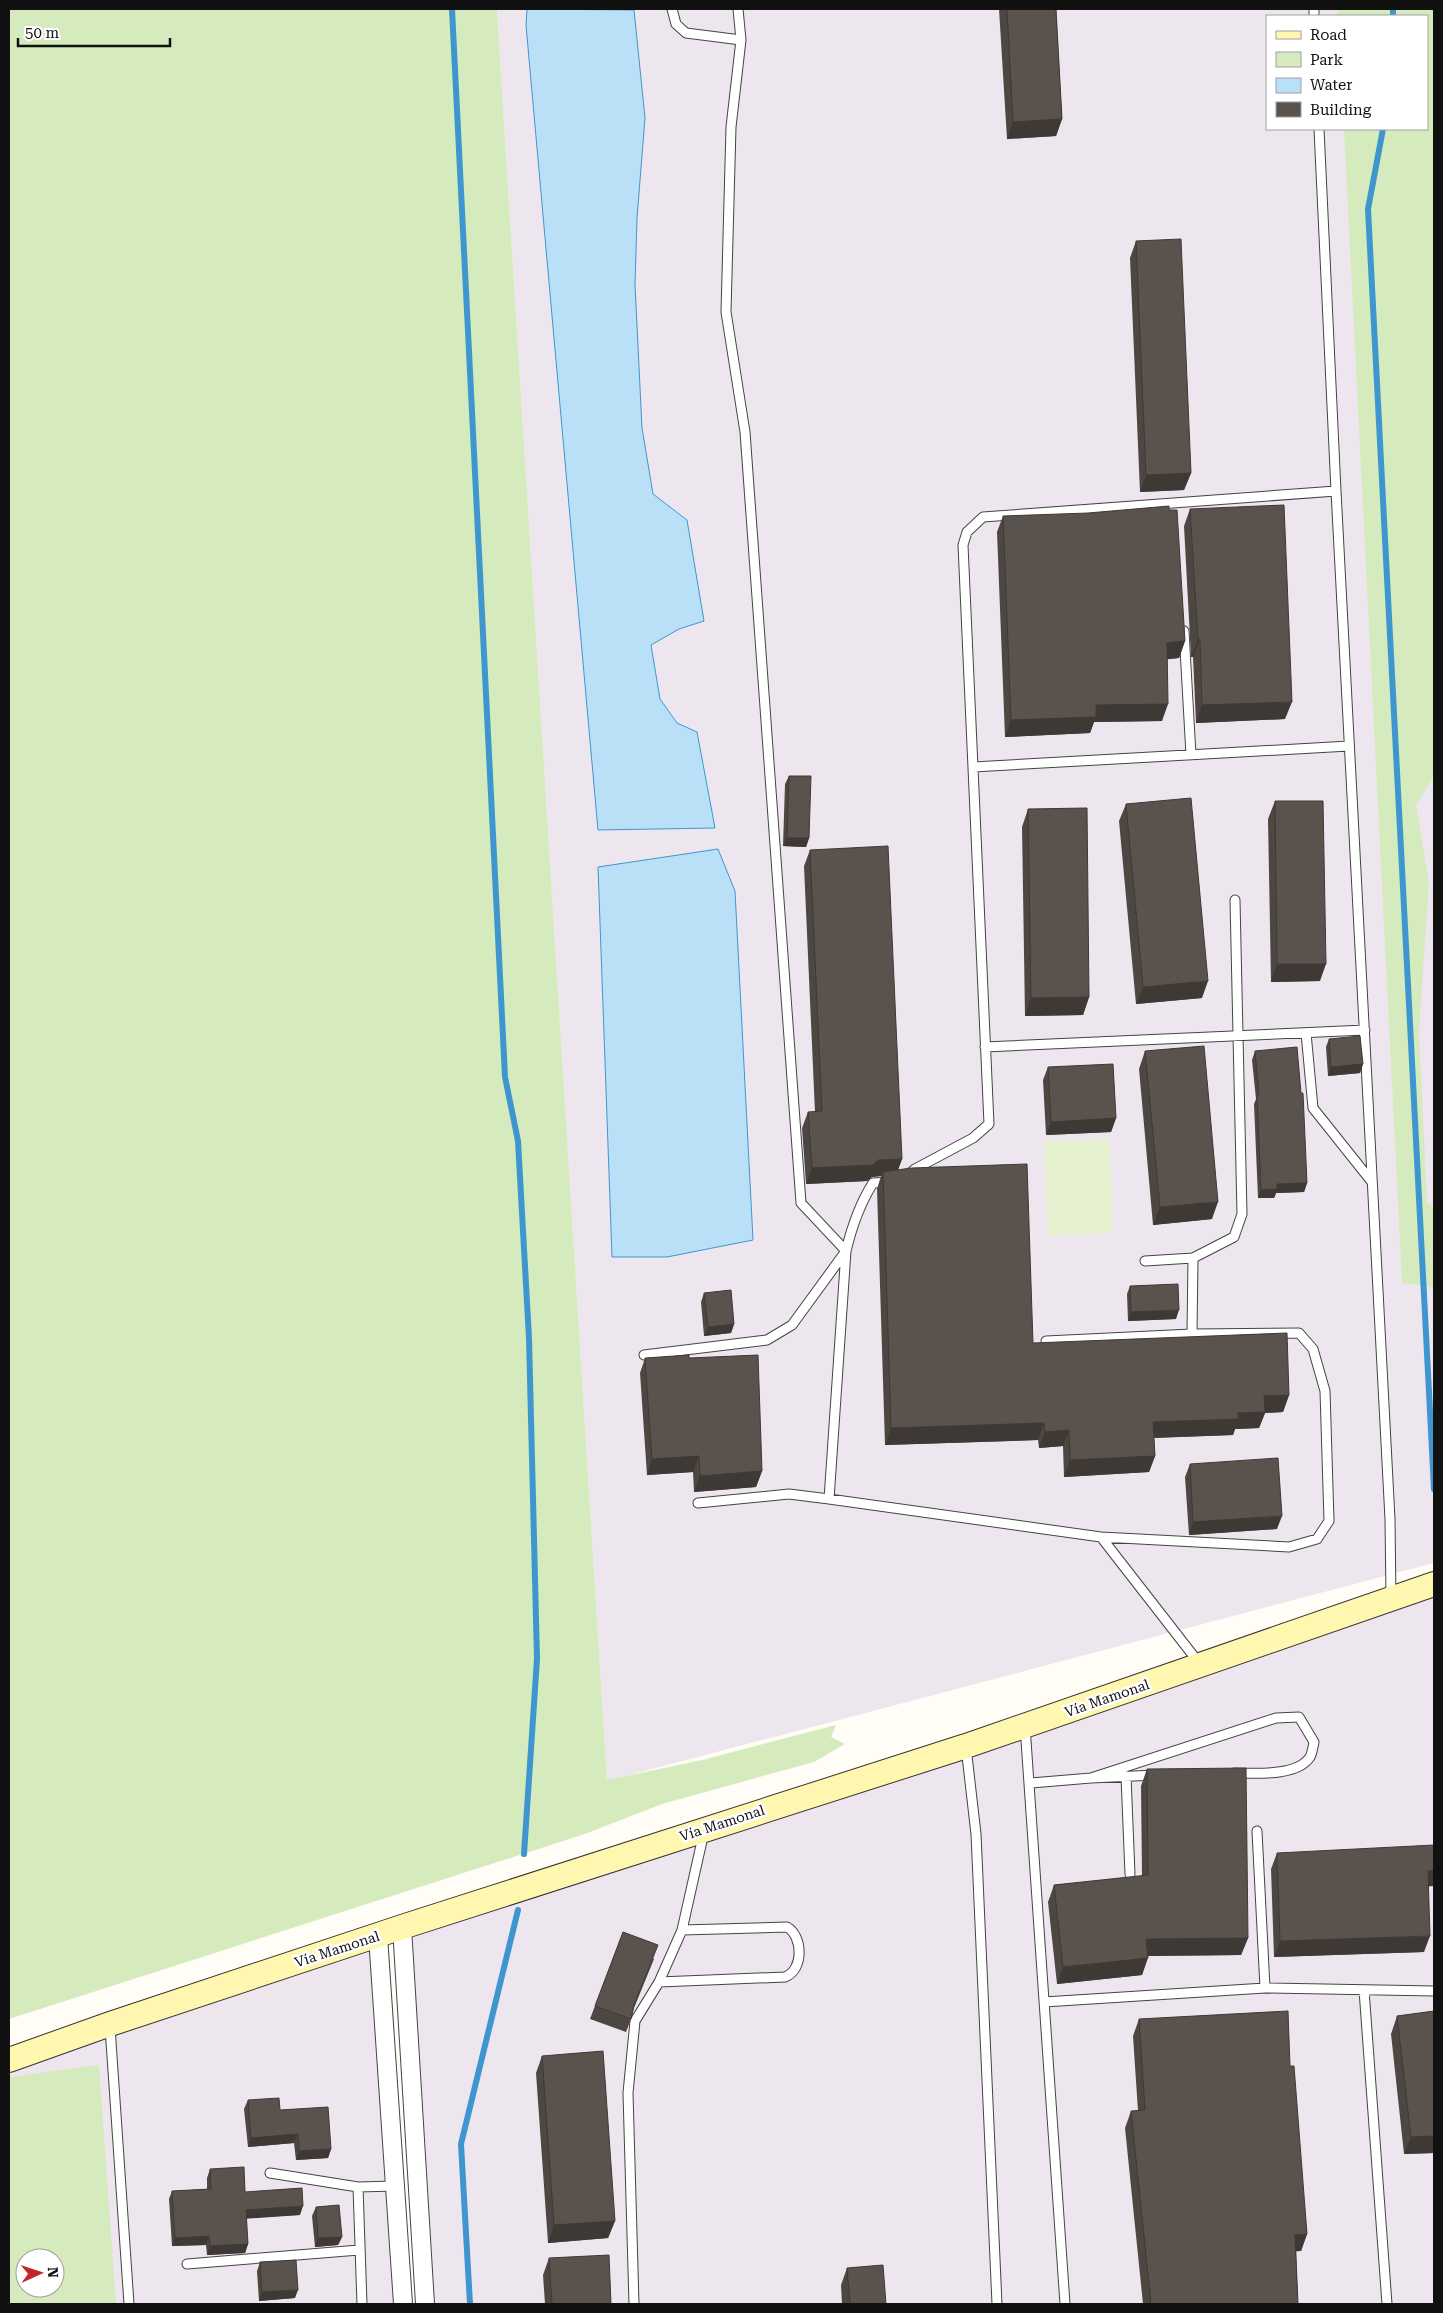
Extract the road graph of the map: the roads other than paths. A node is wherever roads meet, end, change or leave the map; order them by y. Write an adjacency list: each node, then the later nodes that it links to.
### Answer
1 (672, 9): 3 (lane)
2 (738, 9): 3 (lane)
3 (741, 40): 18 (lane)
4 (1319, 130): 5 (lane)
5 (1336, 491): 6 (lane); 9 (lane)
6 (1176, 503): 7 (lane); 11 (lane)
7 (1177, 513)
8 (1183, 620): 10 (lane)
9 (1349, 746): 10 (lane); 13 (lane)
10 (1191, 755): 11 (lane)
11 (973, 767): 16 (lane)
12 (1235, 900): 15 (lane)
13 (1365, 1030): 14 (lane); 17 (lane)
14 (1306, 1033): 15 (lane); 17 (lane)
15 (1236, 1037): 16 (lane); 19 (lane)
16 (985, 1047): 18 (lane)
17 (1372, 1182): 28 (lane)
18 (846, 1251): 23 (lane); 24 (lane)
19 (1193, 1258): 20 (lane); 21 (lane)
20 (1144, 1261)
21 (1192, 1334): 22 (lane); 26 (lane)
22 (1046, 1341)
23 (644, 1354)
24 (829, 1498): 25 (lane); 26 (lane)
25 (698, 1503)
26 (1101, 1537): 29 (lane)
27 (1434, 1584): 28 (street, Vía Mamonal)
28 (1391, 1598): 29 (street, Vía Mamonal)
29 (1201, 1665): 30 (street, Vía Mamonal)
30 (1026, 1726): 31 (street, Vía Mamonal); 36 (lane)
31 (966, 1746): 37 (street, Vía Mamonal); 60 (lane)
32 (1223, 1774): 35 (lane)
33 (1165, 1775): 34 (lane)
34 (1126, 1776): 35 (lane); 39 (lane)
35 (1091, 1778): 36 (lane)
36 (1031, 1783): 47 (lane)
37 (704, 1829): 40 (street, Vía Mamonal); 41 (lane)
38 (1257, 1831): 44 (lane)
39 (1130, 1874)
40 (402, 1927): 42 (street, Vía Mamonal); 58 (street)
41 (682, 1930): 43 (lane); 43 (lane)
42 (378, 1936): 48 (street, Vía Mamonal); 51 (street)
43 (659, 1982): 59 (lane)
44 (1265, 1988): 45 (lane); 47 (lane)
45 (1364, 1990): 46 (lane); 62 (lane)
46 (1434, 1991)
47 (1044, 2002): 61 (lane)
48 (110, 2024): 49 (street, Vía Mamonal); 55 (lane)
49 (9, 2060)
50 (270, 2173): 52 (lane)
51 (395, 2186): 52 (lane); 57 (street)
52 (358, 2187): 53 (lane)
53 (359, 2250): 54 (lane); 56 (lane)
54 (187, 2264)
55 (129, 2304)
56 (362, 2304)
57 (403, 2304)
58 (426, 2304)
59 (634, 2304)
60 (997, 2304)
61 (1065, 2304)
62 (1387, 2304)

